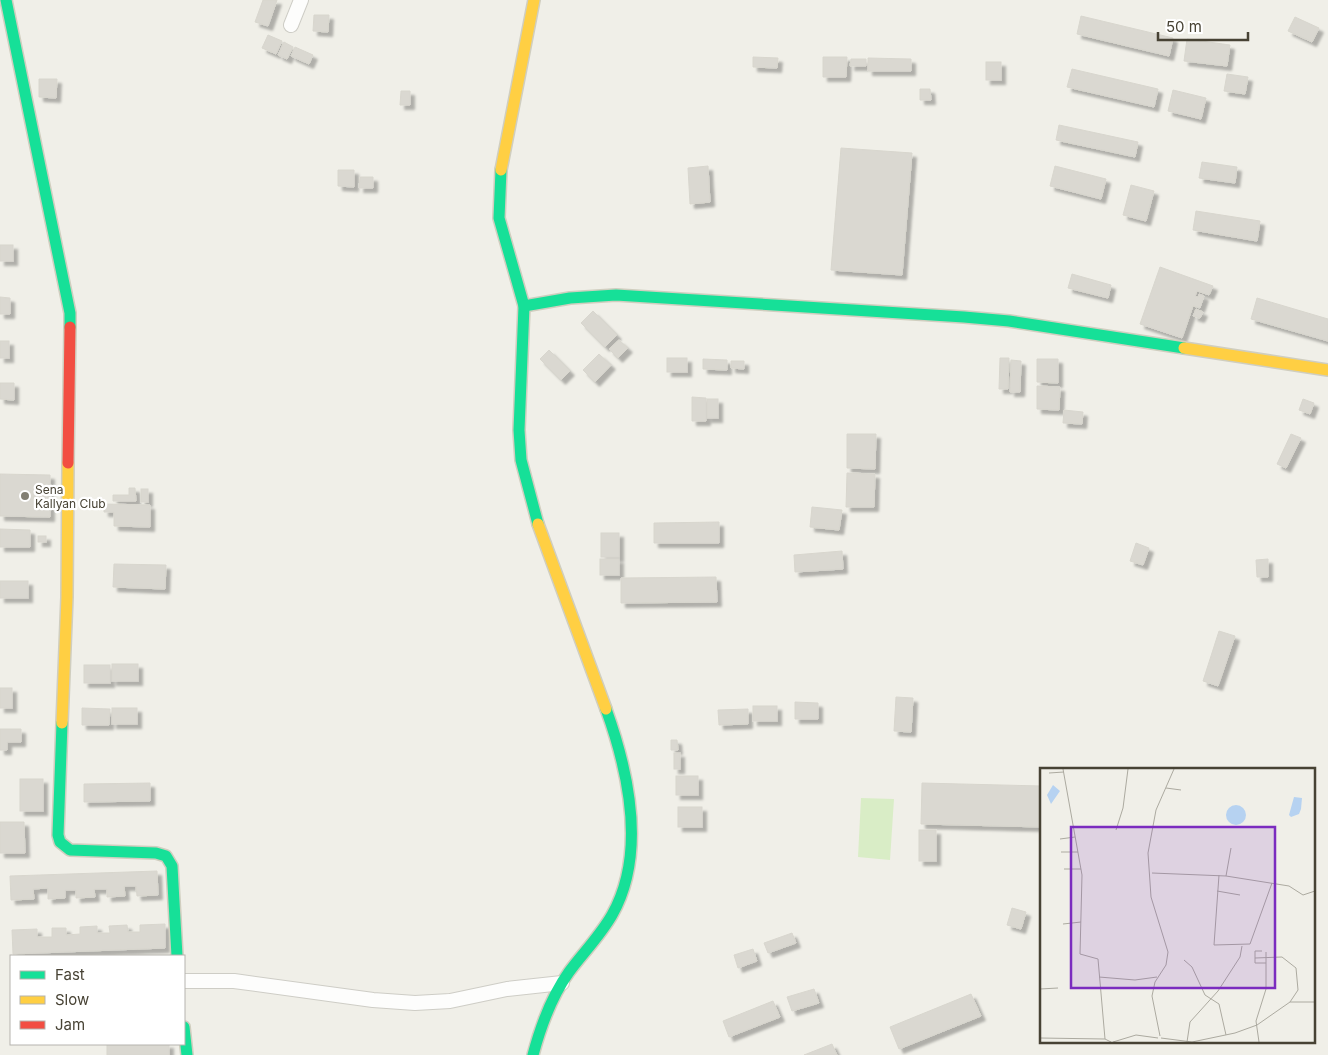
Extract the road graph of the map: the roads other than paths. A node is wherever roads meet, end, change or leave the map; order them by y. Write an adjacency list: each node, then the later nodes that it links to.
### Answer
1 (6, 0): 7 (street)
2 (301, 0): 4 (street)
3 (534, 0): 5 (street)
4 (291, 25)
5 (524, 306): 6 (street); 9 (street)
6 (1328, 370)
7 (177, 955)
8 (185, 981): 9 (street)
9 (562, 983): 12 (street)
10 (185, 1036): 11 (street)
11 (187, 1055)
12 (533, 1055)

